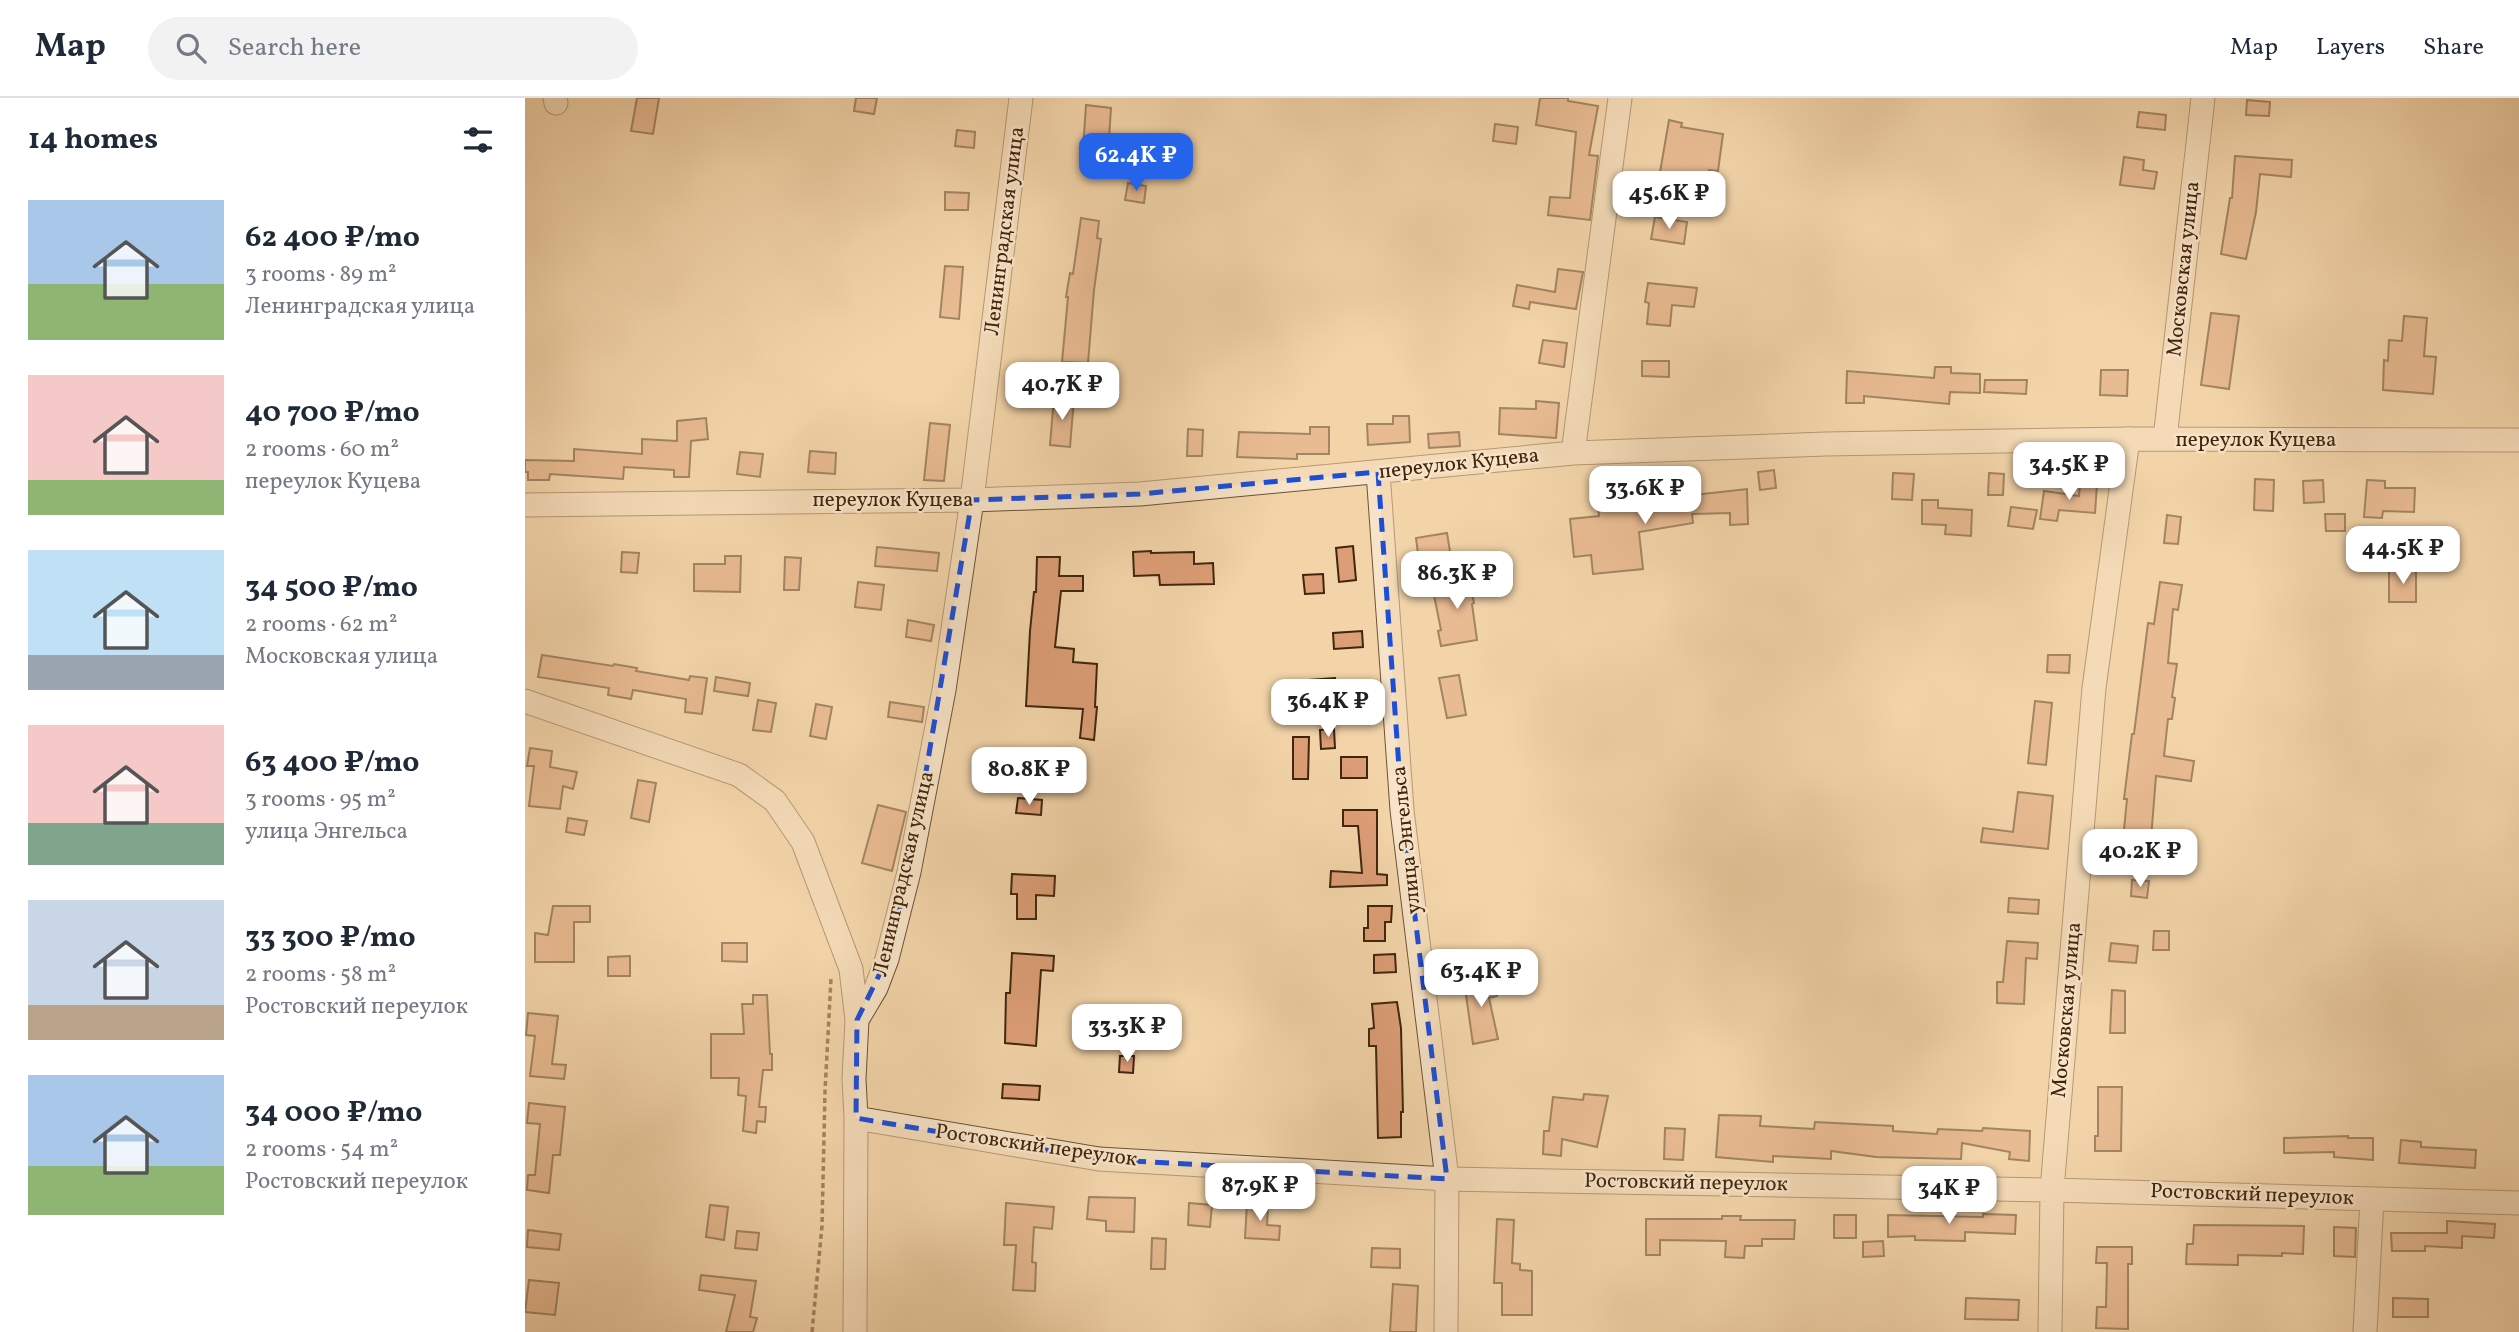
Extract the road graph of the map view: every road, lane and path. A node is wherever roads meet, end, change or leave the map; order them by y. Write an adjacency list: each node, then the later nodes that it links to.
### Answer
1 (1021, 98): 9 (street, Ленинградская улица)
2 (1620, 98): 7 (street)
3 (2203, 98): 5 (street, Московская улица)
4 (2128, 439): 5 (street, переулок Куцева); 7 (street, переулок Куцева); 16 (street, Московская улица)
5 (2165, 439): 6 (street, переулок Куцева)
6 (2519, 440)
7 (1573, 453): 8 (street, переулок Куцева)
8 (1378, 472): 9 (street, переулок Куцева); 15 (street, улица Энгельса)
9 (972, 500): 10 (street, переулок Куцева); 13 (street, Ленинградская улица)
10 (525, 505)
11 (525, 701): 13 (street, Ленинградская улица)
12 (831, 978): 19 (path)
13 (857, 1020): 14 (street, Ленинградская улица)
14 (856, 1118): 15 (street, Ростовский переулок); 20 (street, Ленинградская улица)
15 (1447, 1179): 16 (street, Ростовский переулок); 21 (street, улица Энгельса)
16 (2052, 1190): 17 (street, Ростовский переулок); 22 (street, Московская улица)
17 (2372, 1199): 18 (street, Ростовский переулок); 23 (street)
18 (2519, 1203)
19 (812, 1332)
20 (855, 1332)
21 (1446, 1332)
22 (2050, 1332)
23 (2365, 1332)

